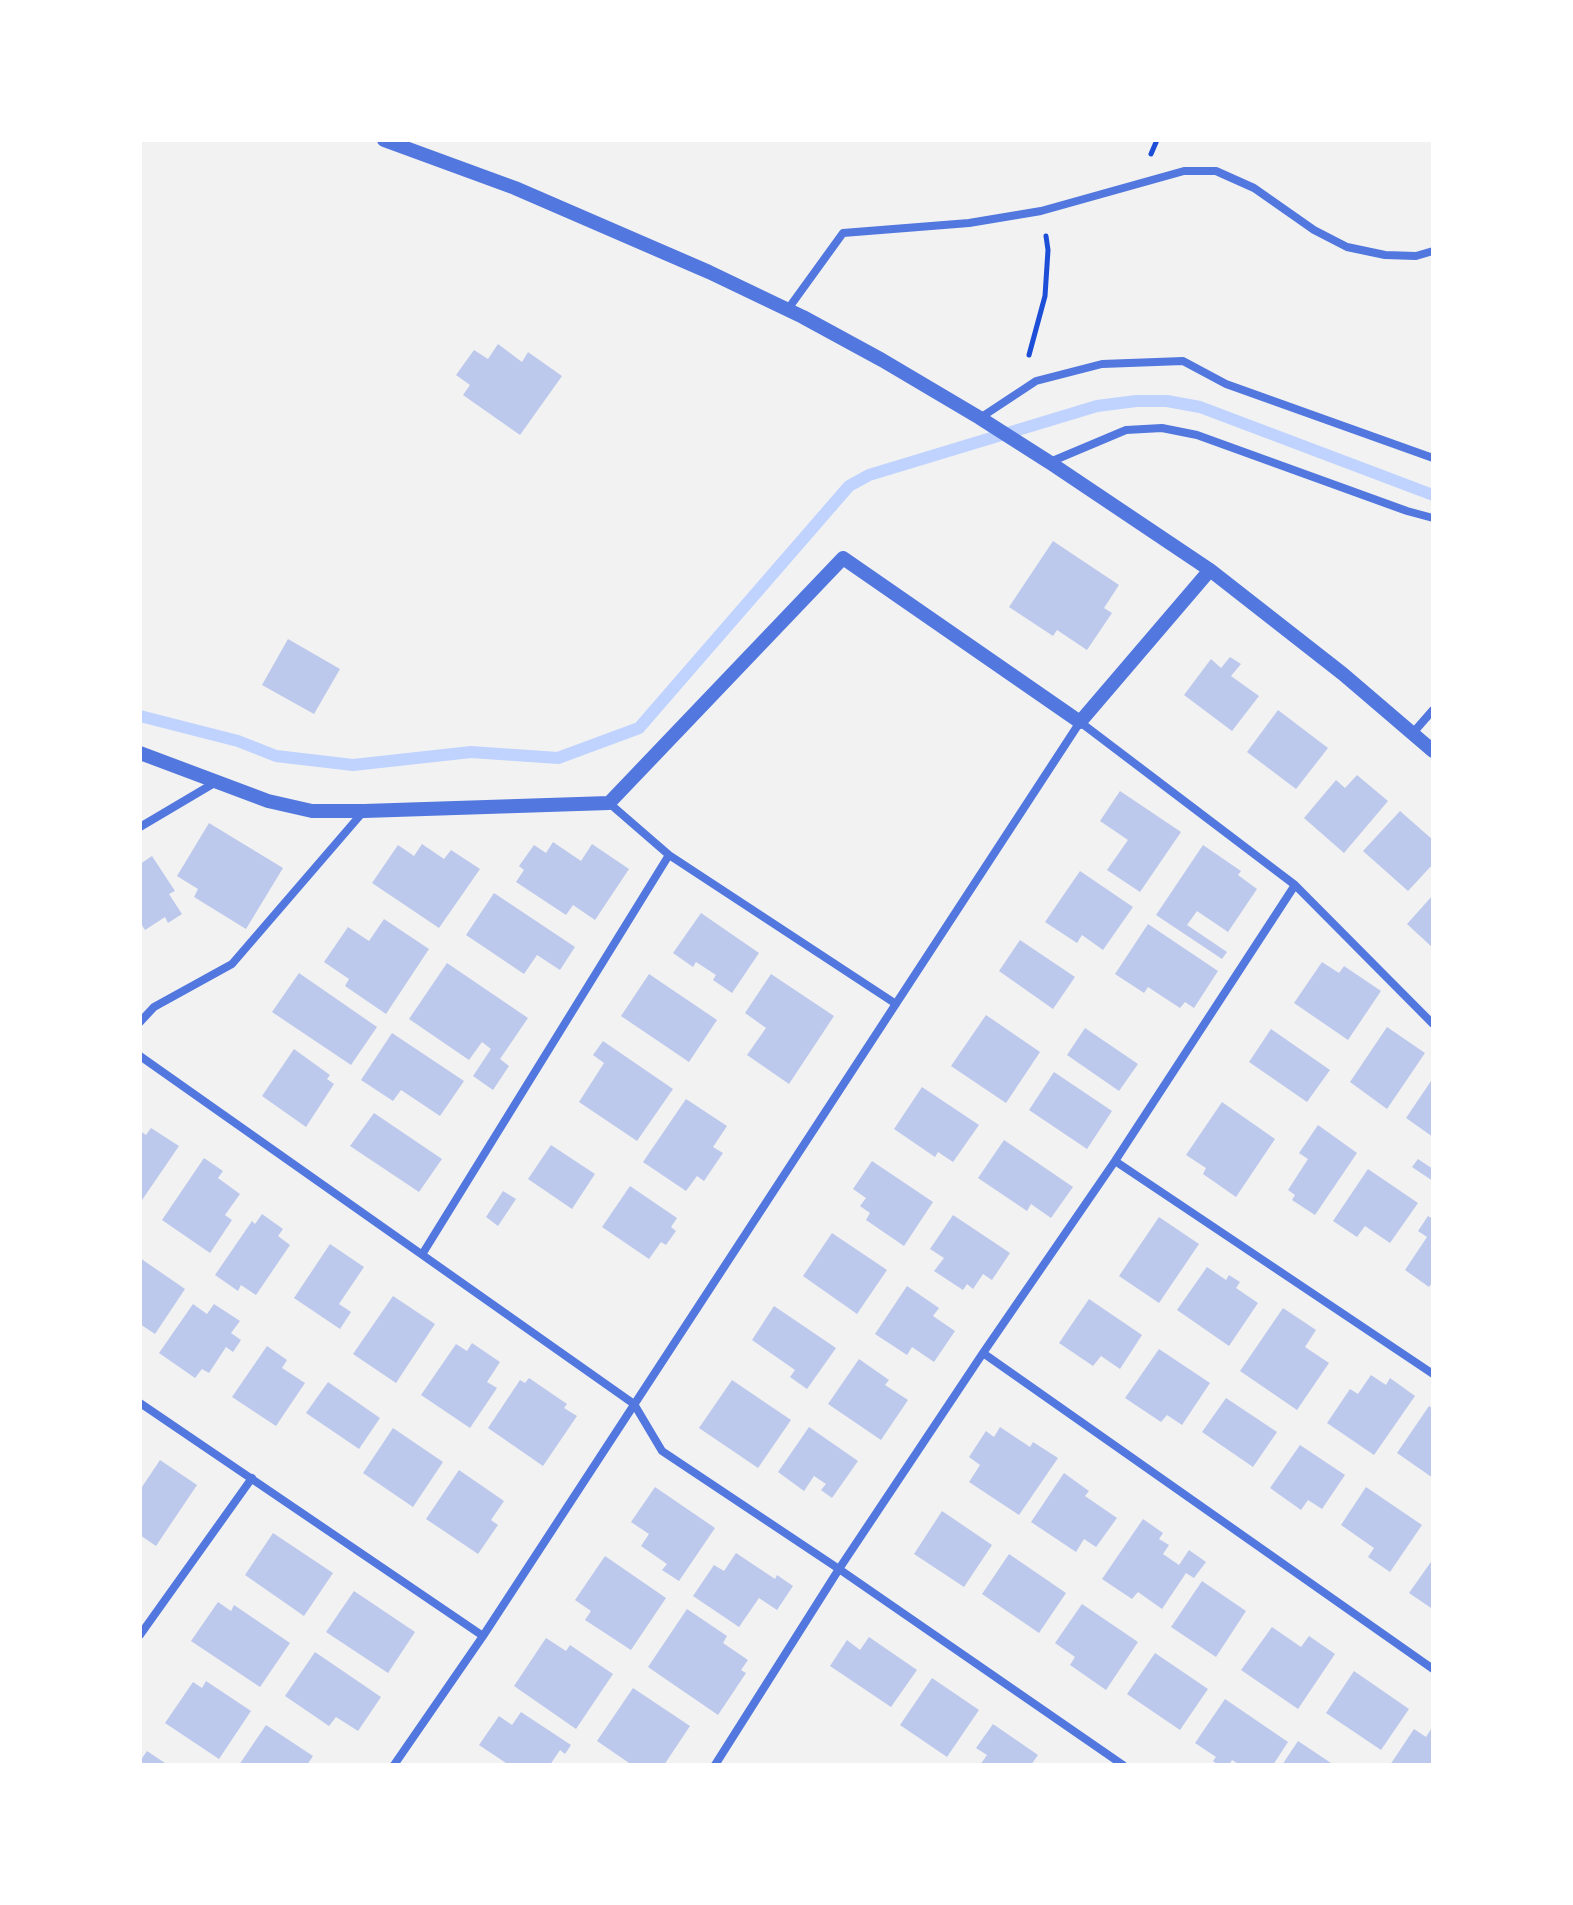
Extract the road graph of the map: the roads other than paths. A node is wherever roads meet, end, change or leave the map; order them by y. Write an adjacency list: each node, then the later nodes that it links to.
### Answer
1 (384, 140): 3 (street)
2 (1433, 251): 3 (street)
3 (788, 309): 4 (street)
4 (980, 418): 5 (street); 6 (street)
5 (1433, 458)
6 (1049, 462): 7 (street); 8 (street)
7 (1433, 518)
8 (1210, 570): 10 (street); 11 (street)
9 (1433, 710): 11 (street)
10 (1080, 722): 15 (street); 19 (street); 20 (street)
11 (1412, 734): 12 (street)
12 (1433, 751)
13 (140, 753): 14 (street)
14 (217, 782): 16 (street); 17 (street)
15 (609, 803): 16 (street); 18 (street)
16 (364, 811): 21 (street)
17 (140, 827)
18 (669, 855): 20 (street); 25 (street)
19 (1295, 885): 22 (street); 24 (street)
20 (896, 1004): 29 (street)
21 (140, 1022)
22 (1433, 1024)
23 (140, 1056): 25 (street)
24 (1115, 1161): 26 (street); 27 (street)
25 (423, 1253): 29 (street)
26 (983, 1353): 31 (street); 34 (street)
27 (1433, 1374)
28 (140, 1403): 30 (street)
29 (634, 1404): 31 (street); 33 (street)
30 (252, 1478): 32 (street); 33 (street)
31 (839, 1569): 36 (street); 37 (street)
32 (140, 1635)
33 (483, 1636): 35 (street)
34 (1433, 1669)
35 (394, 1765)
36 (715, 1765)
37 (1123, 1765)

